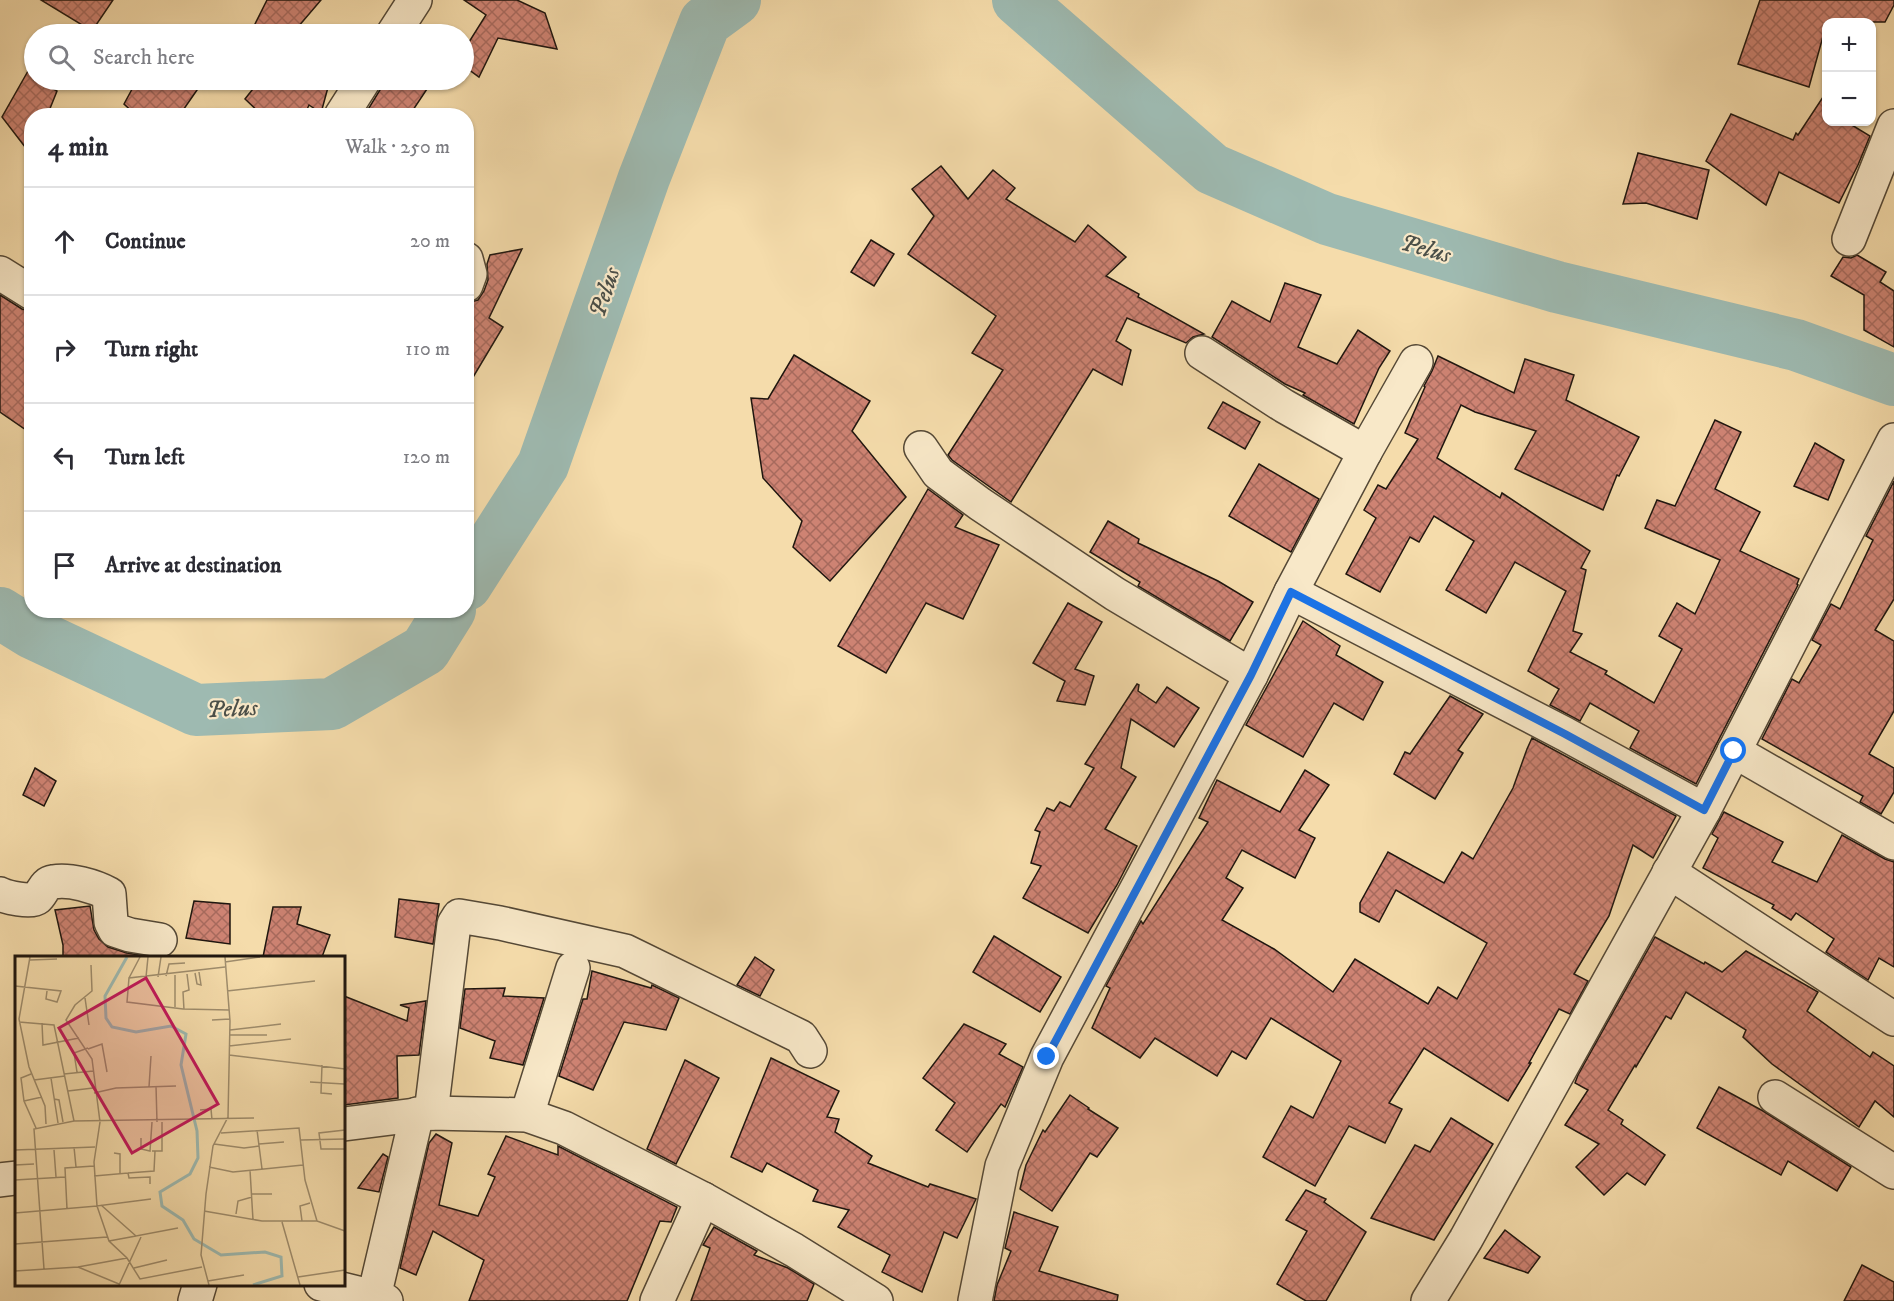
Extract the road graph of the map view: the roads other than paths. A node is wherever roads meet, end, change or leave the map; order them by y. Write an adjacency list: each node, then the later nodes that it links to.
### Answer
1 (415, 0): 2 (street)
2 (399, 24)
3 (358, 90): 4 (street)
4 (346, 108)
5 (1894, 126): 6 (street)
6 (1849, 239)
7 (0, 273): 8 (street)
8 (24, 288)
9 (1202, 353): 13 (street)
10 (1416, 362): 13 (street)
11 (1891, 445): 16 (street)
12 (921, 448): 15 (street)
13 (1365, 452): 14 (street)
14 (1291, 592): 15 (street); 17 (street)
15 (1251, 675): 39 (street)
16 (1734, 751): 17 (street); 18 (street)
17 (1704, 810): 19 (street)
18 (1894, 843)
19 (1669, 872): 23 (street); 40 (street)
20 (0, 894): 21 (street)
21 (160, 940)
22 (573, 968): 26 (street)
23 (1894, 1019)
24 (810, 1052): 28 (street)
25 (1775, 1097): 29 (street)
26 (527, 1115): 28 (street); 32 (street)
27 (345, 1124): 28 (street)
28 (418, 1125): 35 (street)
29 (1894, 1172)
30 (15, 1178): 31 (street)
31 (0, 1180)
32 (698, 1210): 37 (street); 38 (street)
33 (199, 1286): 36 (street)
34 (329, 1286): 35 (street)
35 (380, 1299)
36 (195, 1301)
37 (657, 1301)
38 (876, 1301)
39 (975, 1301)
40 (1428, 1301)

